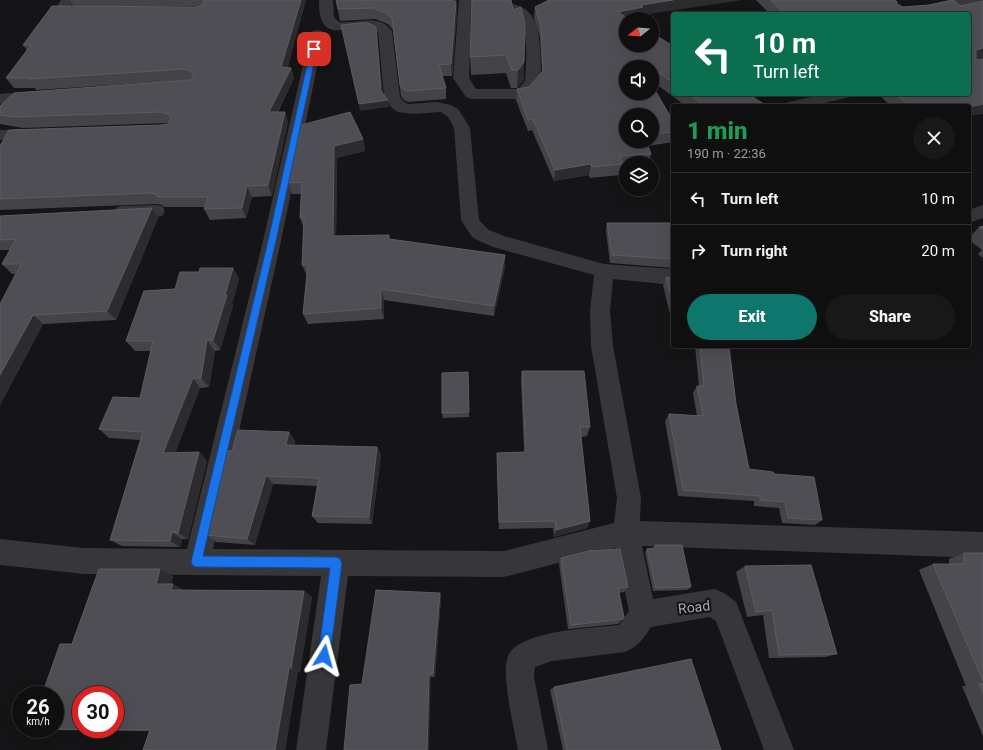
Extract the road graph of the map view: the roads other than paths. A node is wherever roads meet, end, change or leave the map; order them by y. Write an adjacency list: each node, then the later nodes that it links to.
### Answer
1 (68, 0): 5 (street)
2 (326, 0): 18 (street)
3 (466, 0): 3 (street)
4 (978, 0): 6 (street)
5 (100, 11)
6 (910, 12)
7 (317, 34): 23 (street)
8 (56, 95): 10 (street)
9 (836, 96): 11 (street)
10 (0, 99)
11 (800, 104)
12 (56, 133): 13 (street)
13 (0, 135)
14 (156, 210): 16 (street)
15 (983, 211): 17 (street)
16 (109, 213)
17 (971, 216)
18 (604, 271): 19 (street); 20 (street)
19 (671, 277)
20 (626, 533): 21 (street); 24 (street); 25 (street)
21 (981, 550)
22 (0, 552): 23 (street)
23 (197, 562): 24 (street)
24 (336, 563): 26 (street)
25 (643, 614): 27 (street); 28 (street, Road)
26 (312, 750)
27 (533, 750)
28 (779, 750)

